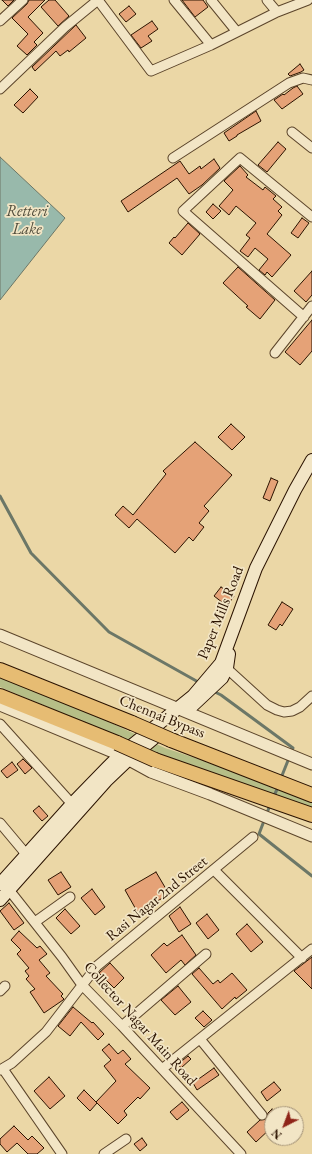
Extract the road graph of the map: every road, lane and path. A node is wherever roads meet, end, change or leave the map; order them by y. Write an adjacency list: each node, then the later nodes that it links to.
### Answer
1 (23, 0): 8 (street)
2 (98, 0): 10 (street); 12 (street)
3 (174, 0): 10 (street)
4 (211, 0): 9 (street)
5 (267, 0): 7 (street)
6 (308, 0): 7 (street)
7 (277, 12): 9 (street)
8 (0, 21)
9 (237, 32): 10 (street)
10 (211, 45)
11 (312, 80): 15 (street)
12 (0, 89)
13 (292, 132): 14 (street)
14 (312, 148)
15 (173, 158)
16 (312, 217): 18 (street)
17 (312, 306): 18 (street)
18 (304, 317): 19 (street)
19 (275, 353)
20 (312, 460): 23 (main road, Paper Mills Road)
21 (0, 635): 27 (street)
22 (0, 670): 31 (highway, Chennai Bypass, bridge)
23 (222, 670): 25 (street); 27 (main road, Paper Mills Road)
24 (0, 696): 29 (highway)
25 (312, 696)
26 (0, 705): 29 (street)
27 (185, 712): 29 (main road, Paper Mills Road); 30 (street)
28 (0, 724): 32 (street)
29 (121, 753): 32 (main road, Paper Mills Road); 33 (highway, bridge); 35 (street); 39 (main road)
30 (312, 764)
31 (312, 795)
32 (72, 804): 37 (main road, Paper Mills Road)
33 (312, 815)
34 (0, 823): 37 (street)
35 (312, 836)
36 (253, 837): 38 (street, Rasi Nagar 2nd Street)
37 (26, 854): 39 (main road, Paper Mills Road)
38 (214, 870): 45 (street); 46 (street, Rasi Nagar 2nd Street)
39 (4, 885): 41 (main road); 42 (street, Collector Nagar Main Road)
40 (70, 897): 42 (street)
41 (0, 900)
42 (35, 922): 46 (street, Collector Nagar Main Road)
43 (312, 949): 45 (street)
44 (206, 954): 47 (street)
45 (302, 958): 48 (street)
46 (82, 985): 47 (street, Collector Nagar Main Road); 50 (street, Rasi Nagar 2nd Street)
47 (122, 1026): 49 (street, Collector Nagar Main Road)
48 (200, 1039): 49 (street); 51 (street)
49 (162, 1069): 55 (street, Collector Nagar Main Road)
50 (1, 1070): 53 (street)
51 (262, 1115)
52 (126, 1139): 54 (street)
53 (62, 1154)
54 (104, 1154)
55 (241, 1154)

